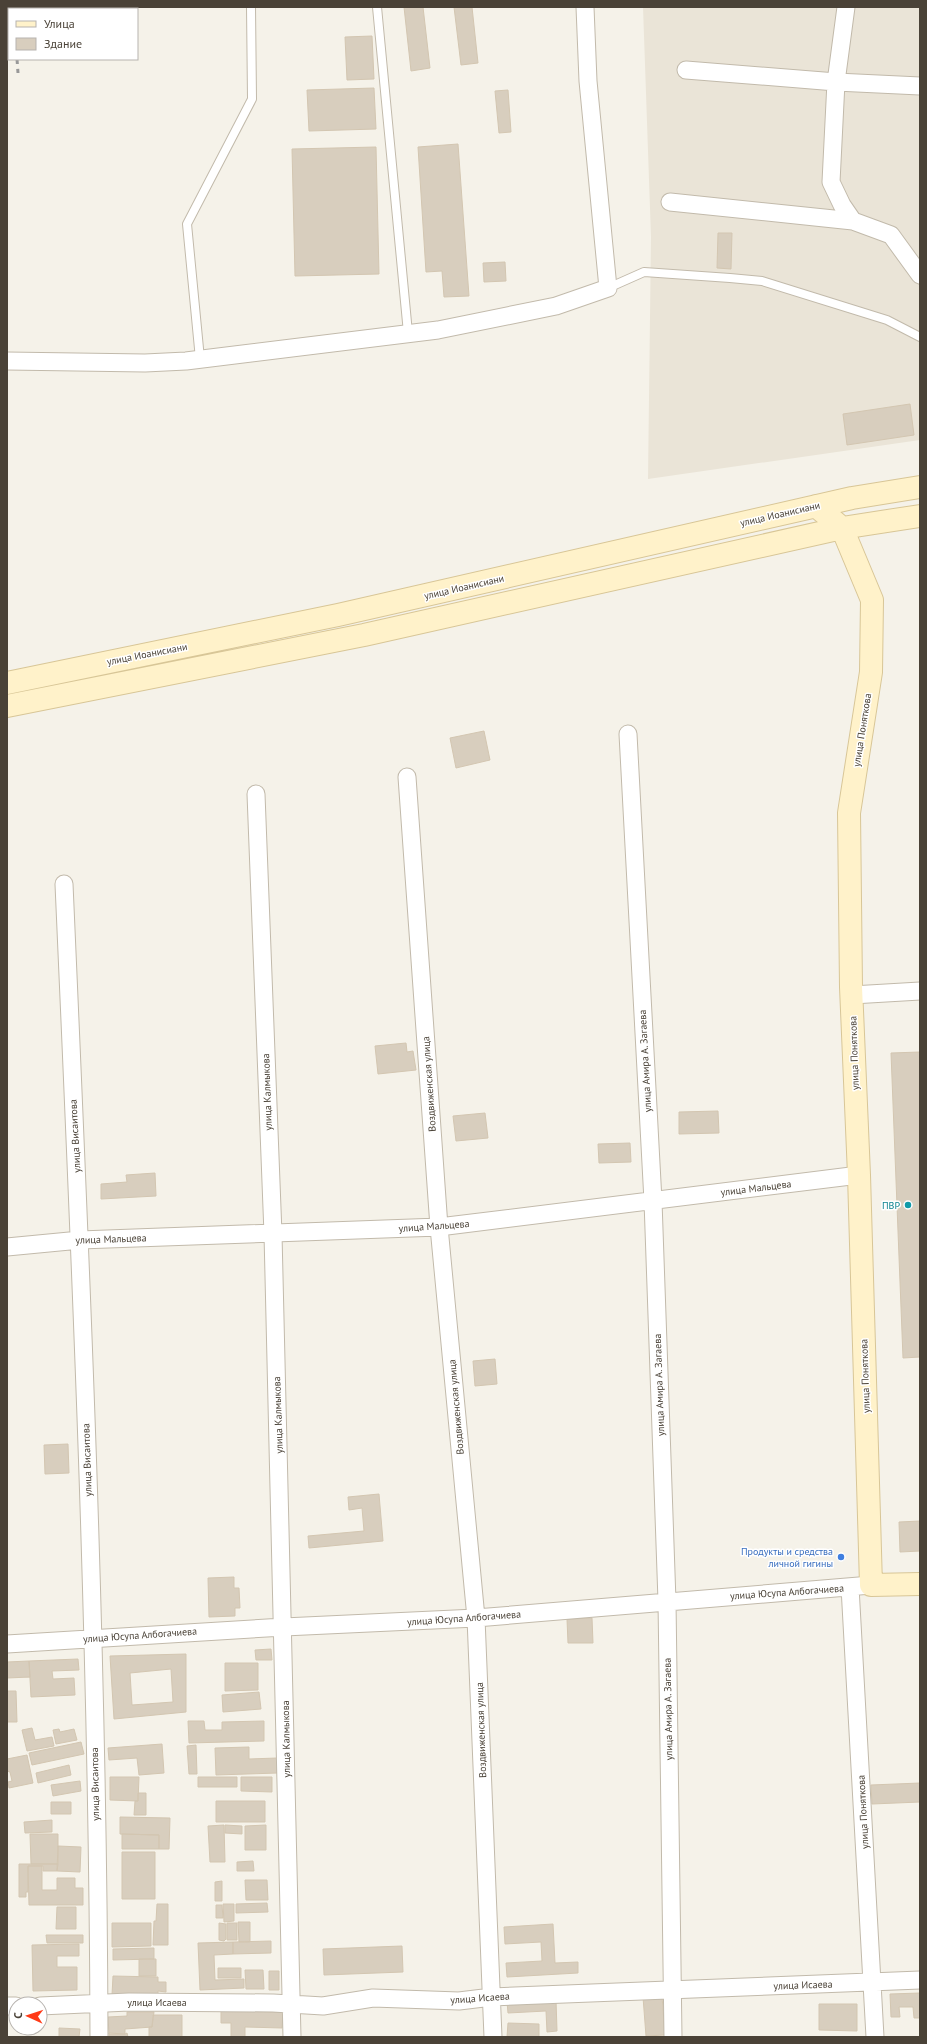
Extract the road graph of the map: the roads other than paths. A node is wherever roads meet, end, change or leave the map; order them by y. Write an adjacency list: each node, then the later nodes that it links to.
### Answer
1 (251, 7): 14 (lane)
2 (377, 7): 12 (lane)
3 (584, 7): 11 (street)
4 (846, 7): 6 (street)
5 (686, 70): 6 (street)
6 (836, 82): 7 (street); 9 (street)
7 (920, 86)
8 (670, 202): 9 (street)
9 (854, 221): 10 (street)
10 (920, 275)
11 (608, 288): 12 (street); 13 (lane)
12 (408, 333): 14 (street)
13 (920, 337)
14 (200, 359): 15 (street)
15 (7, 361)
16 (920, 487): 17 (main road, улица Иоанисиани)
17 (852, 498): 18 (main road, улица Иоанисиани); 20 (main road)
18 (816, 506): 20 (main road); 21 (main road, улица Иоанисиани)
19 (920, 516): 20 (main road)
20 (842, 528): 22 (main road); 28 (main road, улица Поняткова)
21 (7, 683)
22 (7, 706)
23 (628, 734): 30 (street, улица Амира А. Загаева)
24 (407, 777): 31 (street, Воздвиженская улица)
25 (256, 794): 32 (street, улица Калмыкова)
26 (64, 884): 33 (street, улица Висаитова)
27 (920, 991): 28 (street)
28 (852, 995): 29 (main road, улица Поняткова)
29 (859, 1175): 30 (street, улица Мальцева); 36 (main road, улица Поняткова)
30 (653, 1201): 31 (street, улица Мальцева); 37 (street, улица Амира А. Загаева)
31 (439, 1227): 32 (street, улица Мальцева); 38 (street, Воздвиженская улица)
32 (273, 1234): 33 (street, улица Мальцева); 39 (street, улица Калмыкова)
33 (80, 1240): 34 (street, улица Мальцева); 40 (street, улица Висаитова)
34 (7, 1247)
35 (920, 1584): 36 (main road, улица Юсупа Албогачиева)
36 (861, 1586): 37 (street, улица Юсупа Албогачиева); 43 (street, улица Поняткова)
37 (667, 1601): 38 (street, улица Юсупа Албогачиева); 44 (street, улица Амира А. Загаева)
38 (476, 1618): 39 (street, улица Юсупа Албогачиева); 45 (street, Воздвиженская улица)
39 (284, 1626): 40 (street, улица Юсупа Албогачиева); 47 (street, улица Калмыкова)
40 (92, 1638): 41 (street, улица Юсупа Албогачиева); 46 (street, улица Висаитова)
41 (7, 1644)
42 (920, 1980): 43 (street, улица Исаева)
43 (873, 1982): 44 (street, улица Исаева); 53 (street, улица Поняткова)
44 (671, 1988): 45 (street, улица Исаева); 52 (street, улица Амира А. Загаева)
45 (492, 1997): 47 (street, улица Исаева); 51 (street, Воздвиженская улица)
46 (99, 2004): 47 (street, улица Исаева); 48 (street, улица Исаева); 49 (street, улица Висаитова)
47 (291, 2005): 50 (street, улица Калмыкова)
48 (48, 2006)
49 (99, 2037)
50 (292, 2037)
51 (493, 2037)
52 (673, 2037)
53 (875, 2037)

